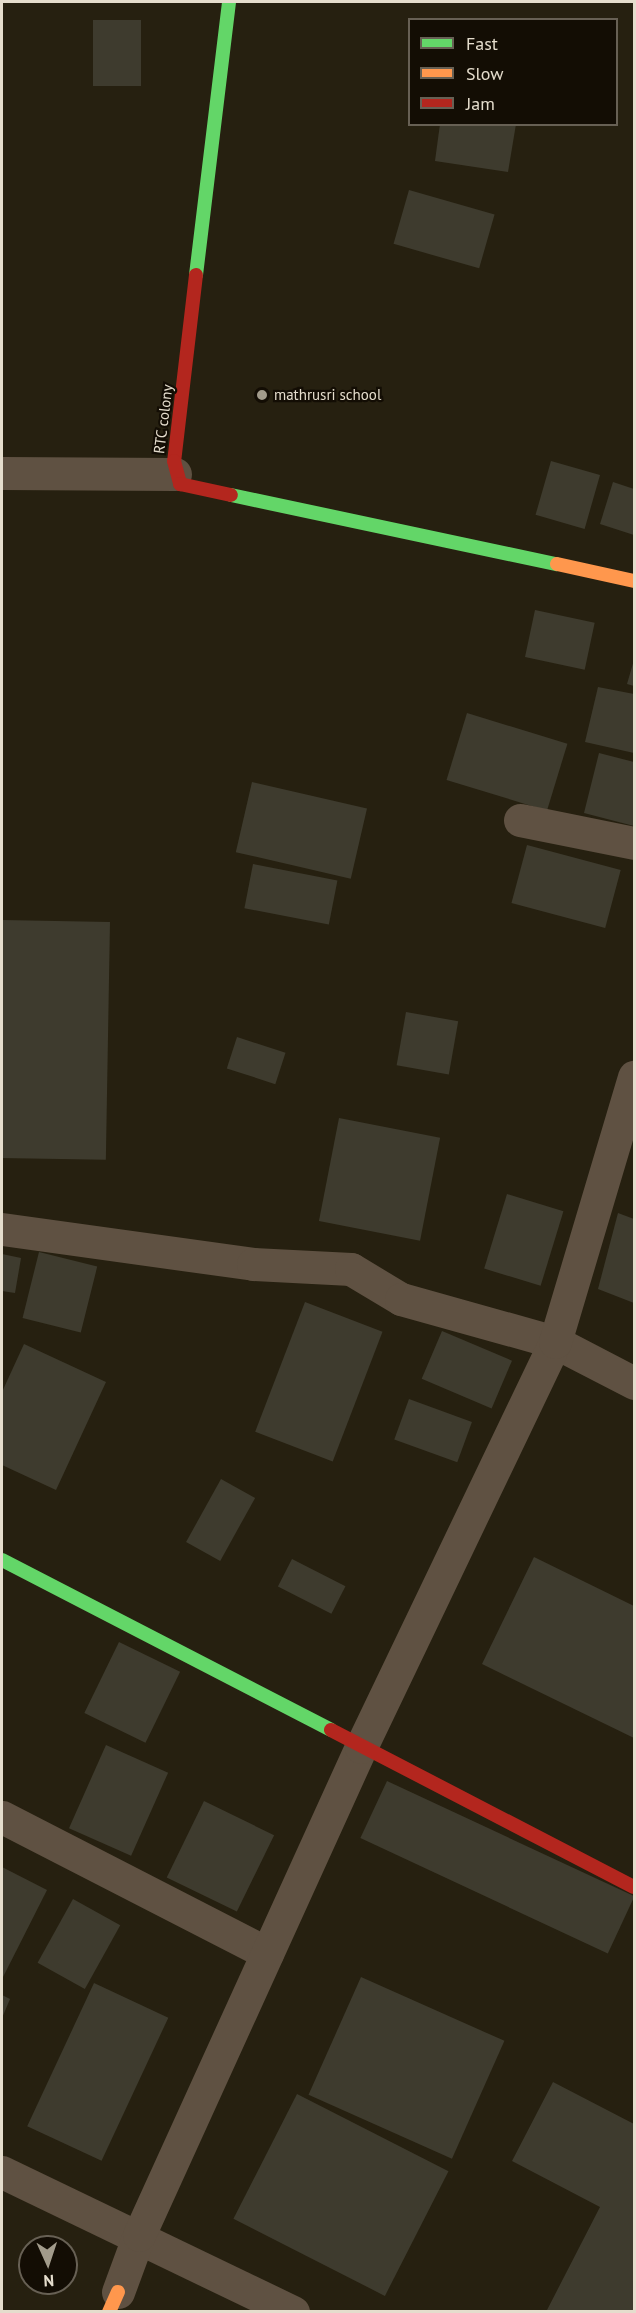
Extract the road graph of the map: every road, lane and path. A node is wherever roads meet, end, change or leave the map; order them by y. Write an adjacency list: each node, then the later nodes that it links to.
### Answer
1 (229, 2): 3 (street, RTC colony)
2 (2, 473): 3 (street)
3 (175, 474): 4 (street, RTC colony)
4 (634, 581)
5 (520, 820): 6 (street)
6 (634, 843)
7 (634, 1077): 9 (street)
8 (2, 1228): 9 (street)
9 (555, 1342): 10 (street); 12 (street)
10 (634, 1383)
11 (2, 1560): 12 (street)
12 (361, 1747): 14 (street); 15 (street)
13 (2, 1817): 15 (street)
14 (634, 1887)
15 (267, 1953): 17 (street)
16 (2, 2172): 17 (street)
17 (139, 2235): 18 (street); 19 (street)
18 (113, 2302)
19 (293, 2312)

